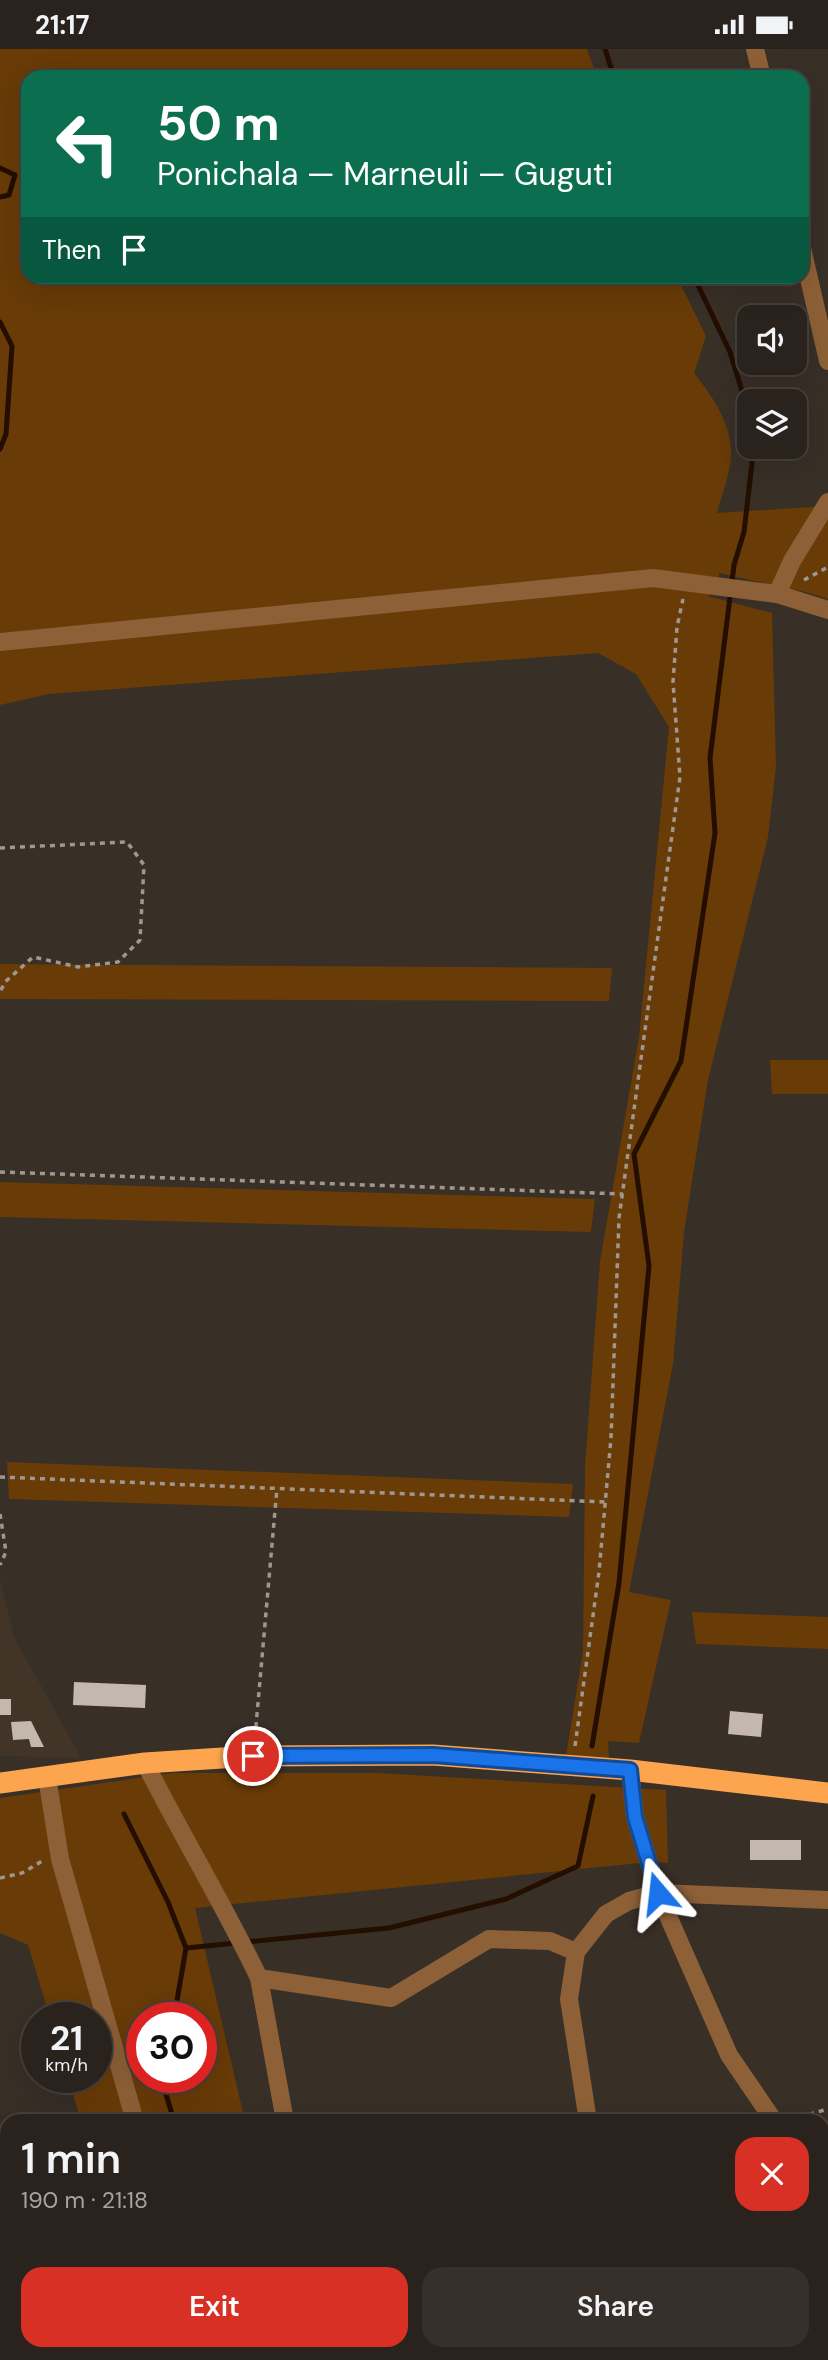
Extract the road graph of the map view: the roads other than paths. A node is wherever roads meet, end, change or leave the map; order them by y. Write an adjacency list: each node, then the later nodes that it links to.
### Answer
1 (755, 49): 2 (street)
2 (760, 70)
3 (809, 278): 4 (street)
4 (828, 361)
5 (828, 502): 6 (street)
6 (777, 594): 7 (street); 8 (street)
7 (828, 610)
8 (0, 642)
9 (145, 1763): 10 (highway); 11 (highway); 17 (street)
10 (630, 1770): 13 (highway); 14 (street)
11 (47, 1777): 12 (highway); 18 (street)
12 (0, 1783)
13 (828, 1793)
14 (658, 1893): 15 (street); 16 (street); 21 (street)
15 (828, 1900)
16 (576, 1952): 17 (street); 20 (street)
17 (260, 1978): 19 (street)
18 (133, 2114)
19 (284, 2114)
20 (587, 2114)
21 (769, 2114)

